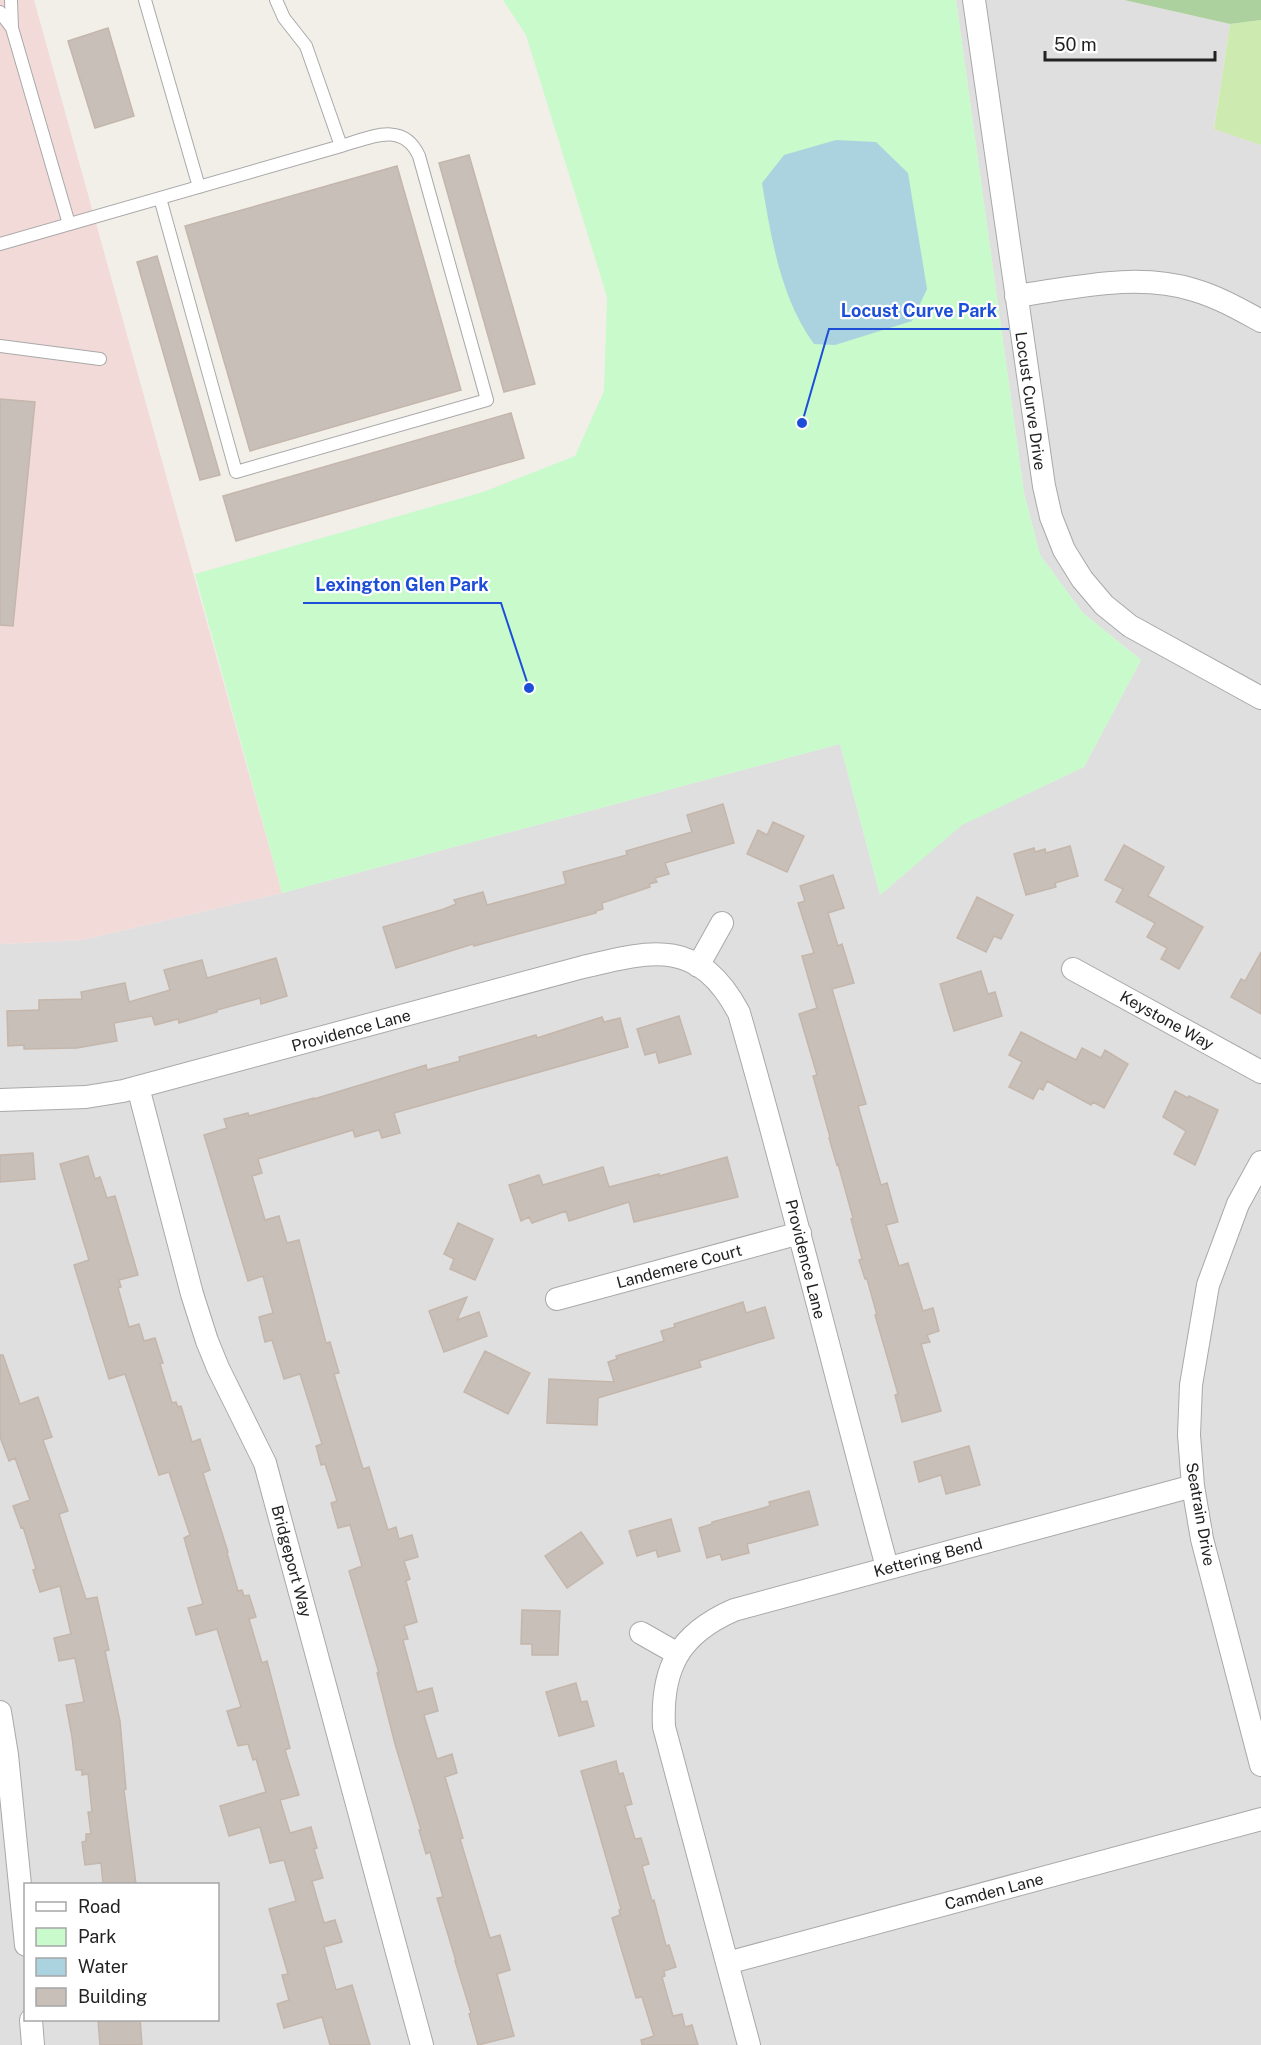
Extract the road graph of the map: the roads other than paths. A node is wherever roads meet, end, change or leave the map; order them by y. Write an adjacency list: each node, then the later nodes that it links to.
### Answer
1 (11, 0): 6 (lane)
2 (145, 0): 8 (lane)
3 (276, 0): 7 (lane)
4 (974, 0): 12 (street, Locust Curve Drive)
5 (0, 12): 6 (lane)
6 (6, 28): 10 (lane)
7 (341, 146): 8 (lane); 9 (lane)
8 (199, 187): 9 (lane)
9 (160, 198): 10 (lane)
10 (69, 224): 11 (lane)
11 (0, 244)
12 (1016, 296): 13 (street); 16 (street, Locust Curve Drive)
13 (1261, 321)
14 (0, 346): 15 (lane)
15 (100, 359)
16 (1261, 698)
17 (722, 923): 18 (street)
18 (698, 966): 21 (street, Providence Lane); 24 (street, Providence Lane)
19 (1073, 969): 20 (street, Keystone Way)
20 (1261, 1072)
21 (138, 1087): 22 (street, Providence Lane); 37 (street, Bridgeport Way)
22 (0, 1100)
23 (1261, 1162): 26 (street, Seatrain Drive)
24 (800, 1233): 25 (street, Landemere Court); 27 (street, Providence Lane)
25 (557, 1299)
26 (1193, 1486): 27 (street, Kettering Bend); 31 (street, Seatrain Drive)
27 (887, 1567): 29 (street, Kettering Bend)
28 (641, 1633): 29 (street)
29 (678, 1654): 34 (street, Kettering Bend)
30 (0, 1712): 33 (street)
31 (1261, 1765)
32 (1261, 1819): 34 (street, Camden Lane)
33 (24, 1925)
34 (727, 1963): 38 (street, Kettering Bend)
35 (31, 2021): 36 (street)
36 (33, 2045)
37 (422, 2045)
38 (749, 2045)

